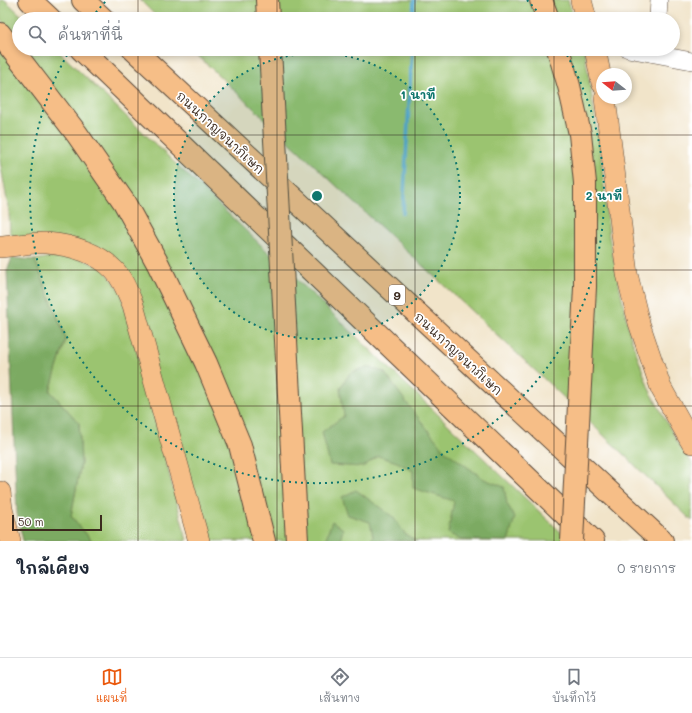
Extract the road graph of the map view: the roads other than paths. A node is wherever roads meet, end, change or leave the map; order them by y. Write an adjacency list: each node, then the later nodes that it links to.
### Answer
1 (30, 0): 8 (highway)
2 (83, 0): 9 (highway)
3 (104, 0): 10 (highway)
4 (267, 0): 11 (highway)
5 (541, 0): 12 (highway)
6 (580, 0): 13 (main road)
7 (659, 0): 14 (street)
8 (43, 12)
9 (95, 12)
10 (113, 12)
11 (268, 12)
12 (545, 12)
13 (584, 12)
14 (658, 12)
15 (4, 38): 16 (highway)
16 (12, 49)
17 (18, 56): 34 (highway)
18 (88, 56): 37 (highway)
19 (140, 56): 27 (highway, ถนนกาญจนาภิเษก / 9)
20 (147, 56): 27 (highway)
21 (270, 56): 35 (highway, bridge)
22 (560, 56): 36 (highway, bridge)
23 (596, 56): 26 (main road)
24 (671, 56): 25 (street)
25 (692, 62)
26 (599, 68)
27 (164, 79): 38 (highway, ถนนกาญจนาภิเษก / 9)
28 (606, 104): 30 (main road)
29 (0, 247): 33 (main road)
30 (690, 437)
31 (1, 500): 32 (main road)
32 (10, 541)
33 (199, 541)
34 (264, 541)
35 (296, 541)
36 (572, 541)
37 (593, 541)
38 (662, 541)

